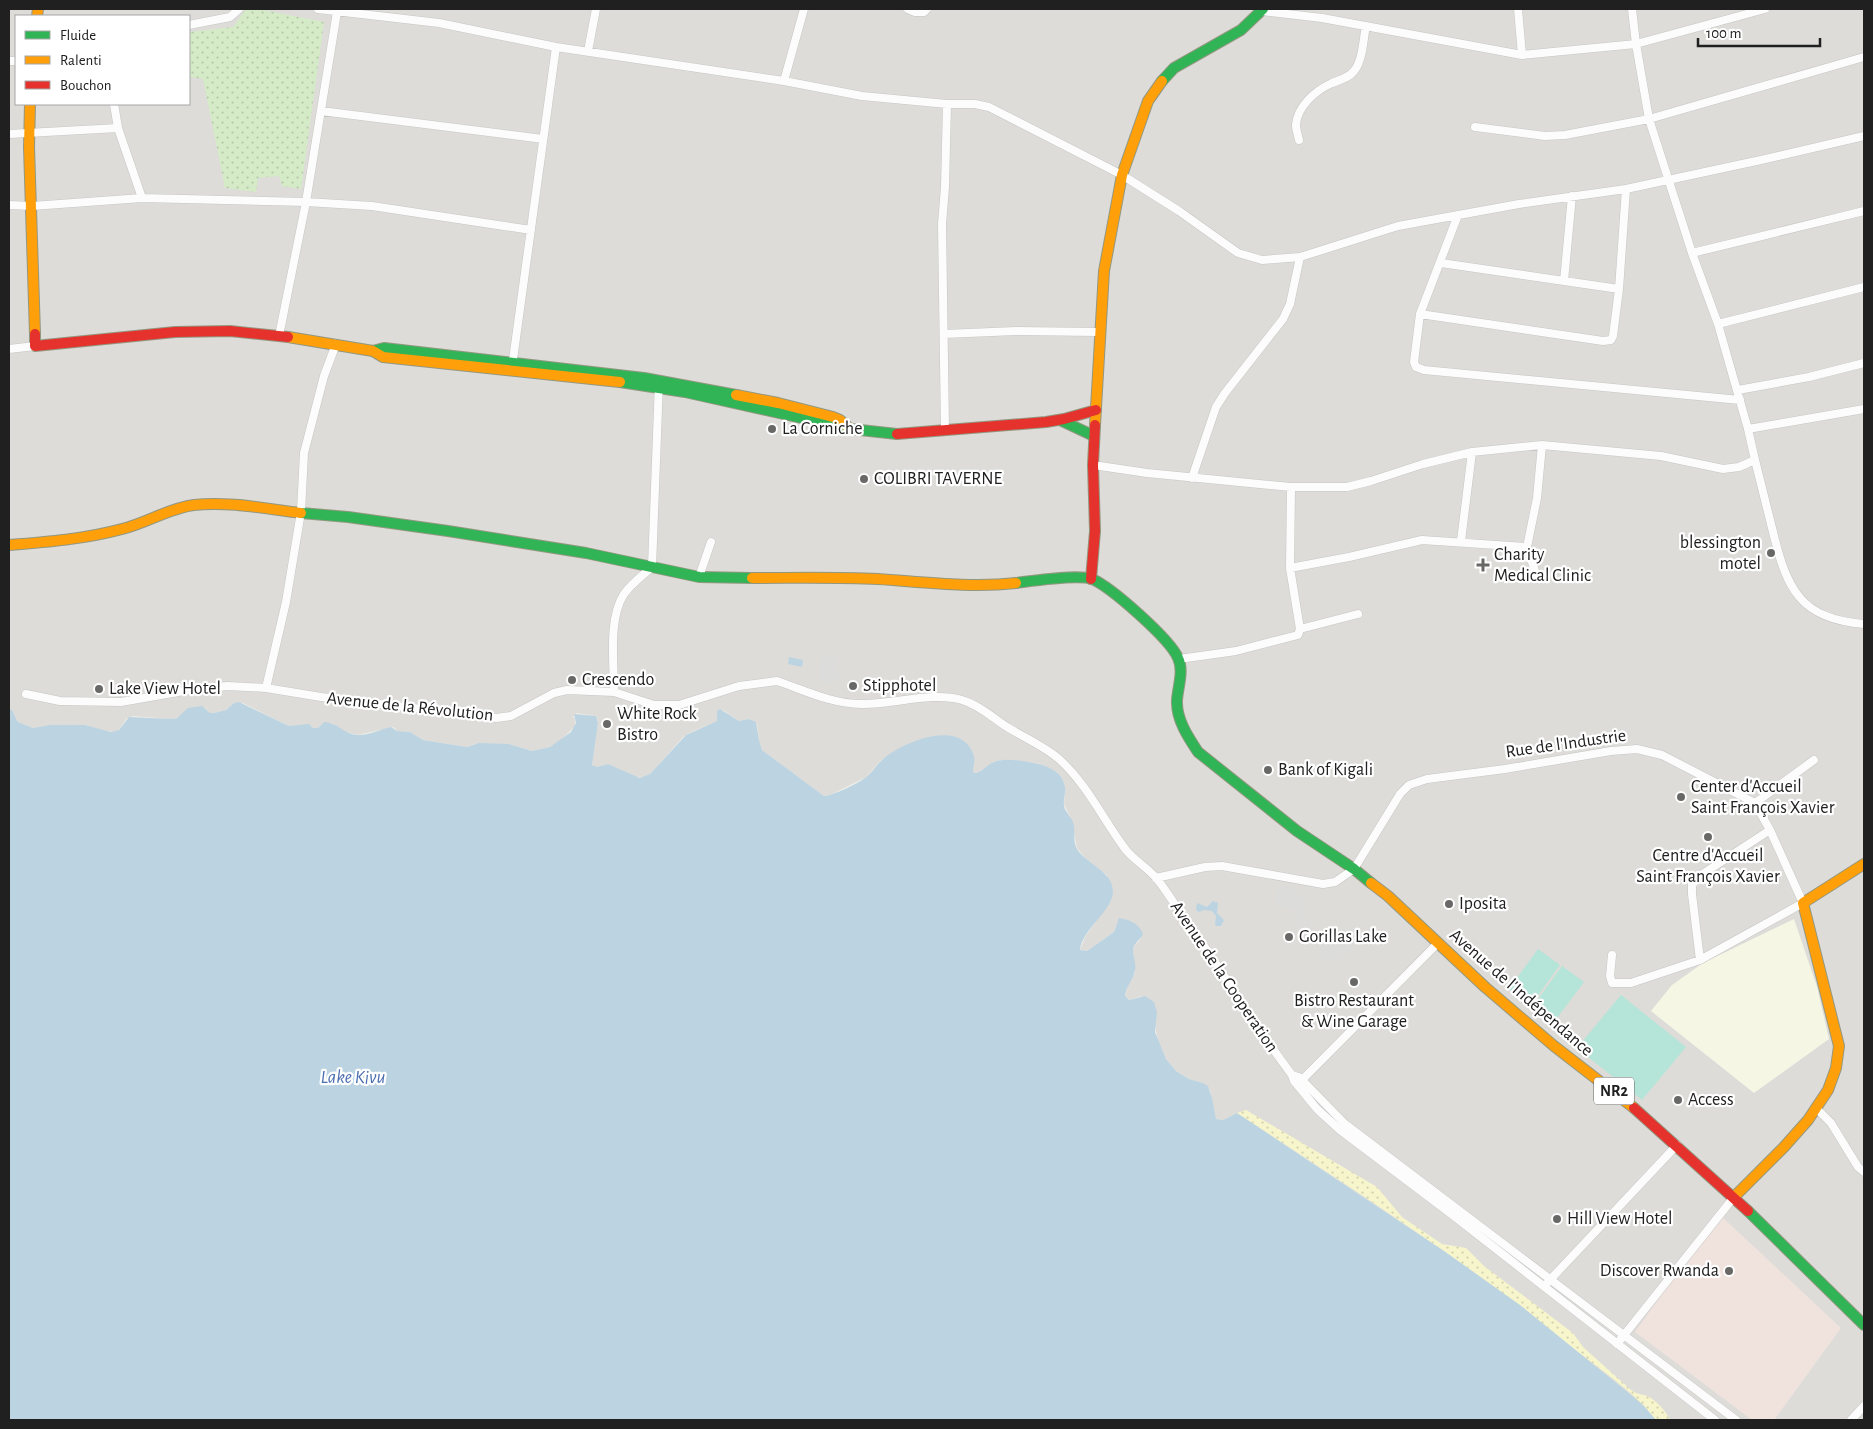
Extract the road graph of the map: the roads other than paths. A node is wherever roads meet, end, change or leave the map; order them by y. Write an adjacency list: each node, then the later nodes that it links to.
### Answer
1 (239, 9): 15 (street)
2 (318, 9): 13 (street)
3 (596, 9): 19 (street)
4 (804, 9): 22 (street)
5 (908, 9): 6 (street)
6 (927, 9)
7 (1324, 9): 14 (street)
8 (1518, 9): 20 (street)
9 (1632, 9): 17 (street)
10 (1765, 9): 17 (street)
11 (1262, 10): 14 (street); 35 (main road)
12 (367, 11): 13 (street); 18 (street)
13 (336, 12): 26 (street)
14 (1322, 18): 16 (street)
15 (190, 24)
16 (1366, 26): 20 (street); 34 (street)
17 (1636, 44): 20 (street); 27 (street)
18 (556, 47): 19 (street); 33 (street)
19 (588, 51): 22 (street)
20 (1522, 55)
21 (1864, 57): 27 (street)
22 (784, 81): 23 (street)
23 (947, 104): 35 (street); 55 (street)
24 (30, 105): 31 (main road)
25 (114, 105): 29 (street)
26 (322, 111): 33 (street); 40 (street)
27 (1649, 119): 28 (street); 36 (street)
28 (1475, 127)
29 (118, 128): 31 (street); 39 (street)
30 (9, 134): 31 (street)
31 (29, 134): 42 (main road)
32 (1864, 136): 36 (street)
33 (543, 139): 45 (street)
34 (1298, 140)
35 (1122, 176): 47 (street); 54 (main road)
36 (1667, 180): 37 (street); 46 (street)
37 (1626, 189): 38 (street); 51 (street)
38 (1572, 196): 44 (street); 49 (street)
39 (142, 198): 40 (street); 42 (street)
40 (306, 202): 45 (street); 56 (street)
41 (9, 205): 42 (street)
42 (32, 206): 58 (main road)
43 (1864, 211): 46 (street)
44 (1458, 215): 47 (street); 48 (street)
45 (531, 230): 61 (street)
46 (1692, 253): 53 (street)
47 (1300, 257): 75 (street)
48 (1441, 262): 49 (street); 52 (street)
49 (1564, 281): 51 (street)
50 (1864, 287): 53 (street)
51 (1619, 289): 52 (street)
52 (1420, 314): 64 (street)
53 (1718, 324): 63 (street)
54 (1100, 332): 55 (street); 66 (main road)
55 (944, 334): 69 (street)
56 (279, 336): 57 (main road); 58 (main road)
57 (336, 344): 61 (main road); 77 (street)
58 (35, 346): 59 (street)
59 (9, 349)
60 (1864, 363): 63 (street)
61 (512, 366): 62 (main road)
62 (659, 384): 69 (main road); 82 (street)
63 (1738, 390): 64 (street)
64 (1740, 400): 68 (street)
65 (1864, 409): 68 (street)
66 (1096, 410): 67 (main road); 70 (main road)
67 (1060, 420): 69 (main road); 70 (main road)
68 (1748, 428): 73 (street)
69 (945, 430)
70 (1094, 436): 74 (main road)
71 (1542, 445): 72 (street); 73 (street); 81 (street)
72 (1472, 452): 76 (street); 78 (street)
73 (1755, 460): 88 (street)
74 (1092, 465): 75 (street); 86 (main road)
75 (1192, 478): 76 (street)
76 (1291, 486): 83 (street)
77 (301, 512): 80 (main road); 82 (main road); 91 (street)
78 (1461, 541): 81 (street); 83 (street)
79 (710, 542): 85 (street)
80 (9, 544)
81 (1527, 547): 84 (street)
82 (652, 567): 85 (main road); 92 (street)
83 (1290, 568): 89 (street)
84 (1536, 574)
85 (699, 577): 86 (main road)
86 (1091, 579): 90 (main road)
87 (1358, 614): 89 (street)
88 (1864, 624)
89 (1300, 629): 90 (street)
90 (1179, 659): 98 (main road, Avenue de l'Indépendance)
91 (266, 688): 92 (street, Avenue de la Révolution); 93 (street, Avenue de la Révolution)
92 (614, 692): 99 (street, Avenue de la Révolution)
93 (26, 694)
94 (1814, 760): 95 (street)
95 (1755, 803): 96 (street); 98 (street, Rue de l'Industrie)
96 (1770, 830): 100 (street); 103 (street)
97 (1864, 864): 100 (main road)
98 (1354, 869): 99 (street, Rue de l'Industrie); 101 (main road, Avenue de l'Indépendance / NR2)
99 (1156, 878): 104 (street, Avenue de la Cooperation)
100 (1803, 903): 103 (street); 105 (main road)
101 (1438, 943): 104 (street); 107 (main road, Avenue de l'Indépendance / NR2)
102 (1612, 955): 103 (street)
103 (1700, 960)
104 (1300, 1082): 106 (street, Avenue de la Cooperation)
105 (1816, 1108): 110 (street); 111 (main road)
106 (1342, 1127): 108 (street); 109 (street)
107 (1677, 1145): 111 (main road, Avenue de l'Indépendance / NR2); 113 (street)
108 (1401, 1165): 109 (street); 112 (street)
109 (1395, 1172): 112 (street)
110 (1864, 1172)
111 (1734, 1197): 115 (main road, Avenue de l'Indépendance / NR2); 116 (street)
112 (1452, 1210): 113 (street); 114 (street)
113 (1551, 1279): 114 (street); 116 (street)
114 (1544, 1287): 117 (street)
115 (1864, 1325)
116 (1624, 1334): 117 (street); 120 (street)
117 (1617, 1344): 119 (street)
118 (1864, 1406): 121 (street)
119 (1715, 1420)
120 (1736, 1420)
121 (1850, 1420)

